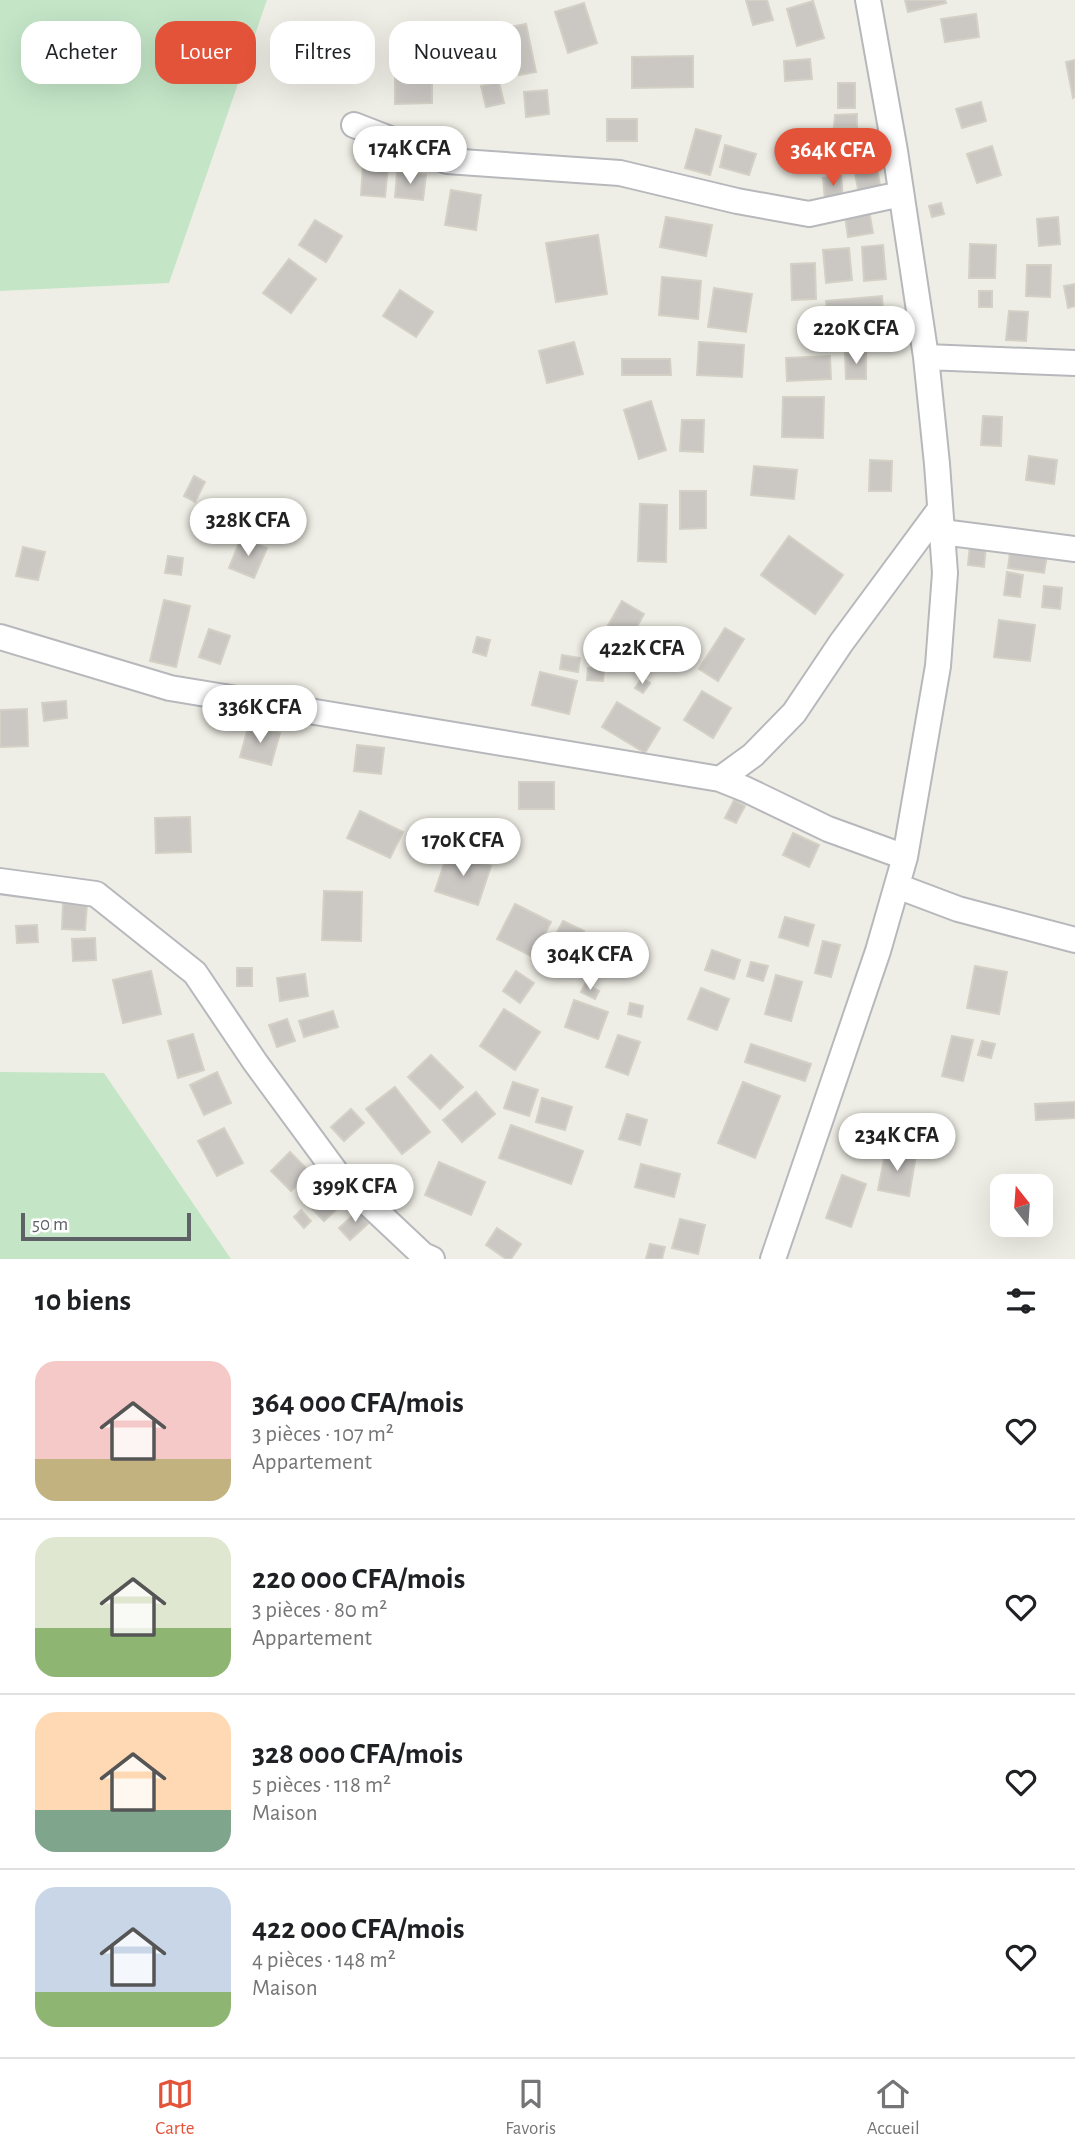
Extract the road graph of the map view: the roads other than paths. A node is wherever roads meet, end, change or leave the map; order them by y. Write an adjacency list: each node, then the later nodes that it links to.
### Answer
1 (868, 0): 3 (street)
2 (354, 125): 3 (street)
3 (901, 194): 4 (street)
4 (926, 357): 5 (street); 6 (street)
5 (1075, 363)
6 (941, 520): 7 (street); 9 (street); 10 (street)
7 (1075, 549)
8 (0, 637): 9 (street)
9 (720, 779): 10 (street)
10 (905, 857): 12 (street)
11 (0, 881): 14 (street)
12 (897, 886): 13 (street); 15 (street)
13 (1075, 940)
14 (432, 1259)
15 (773, 1259)

